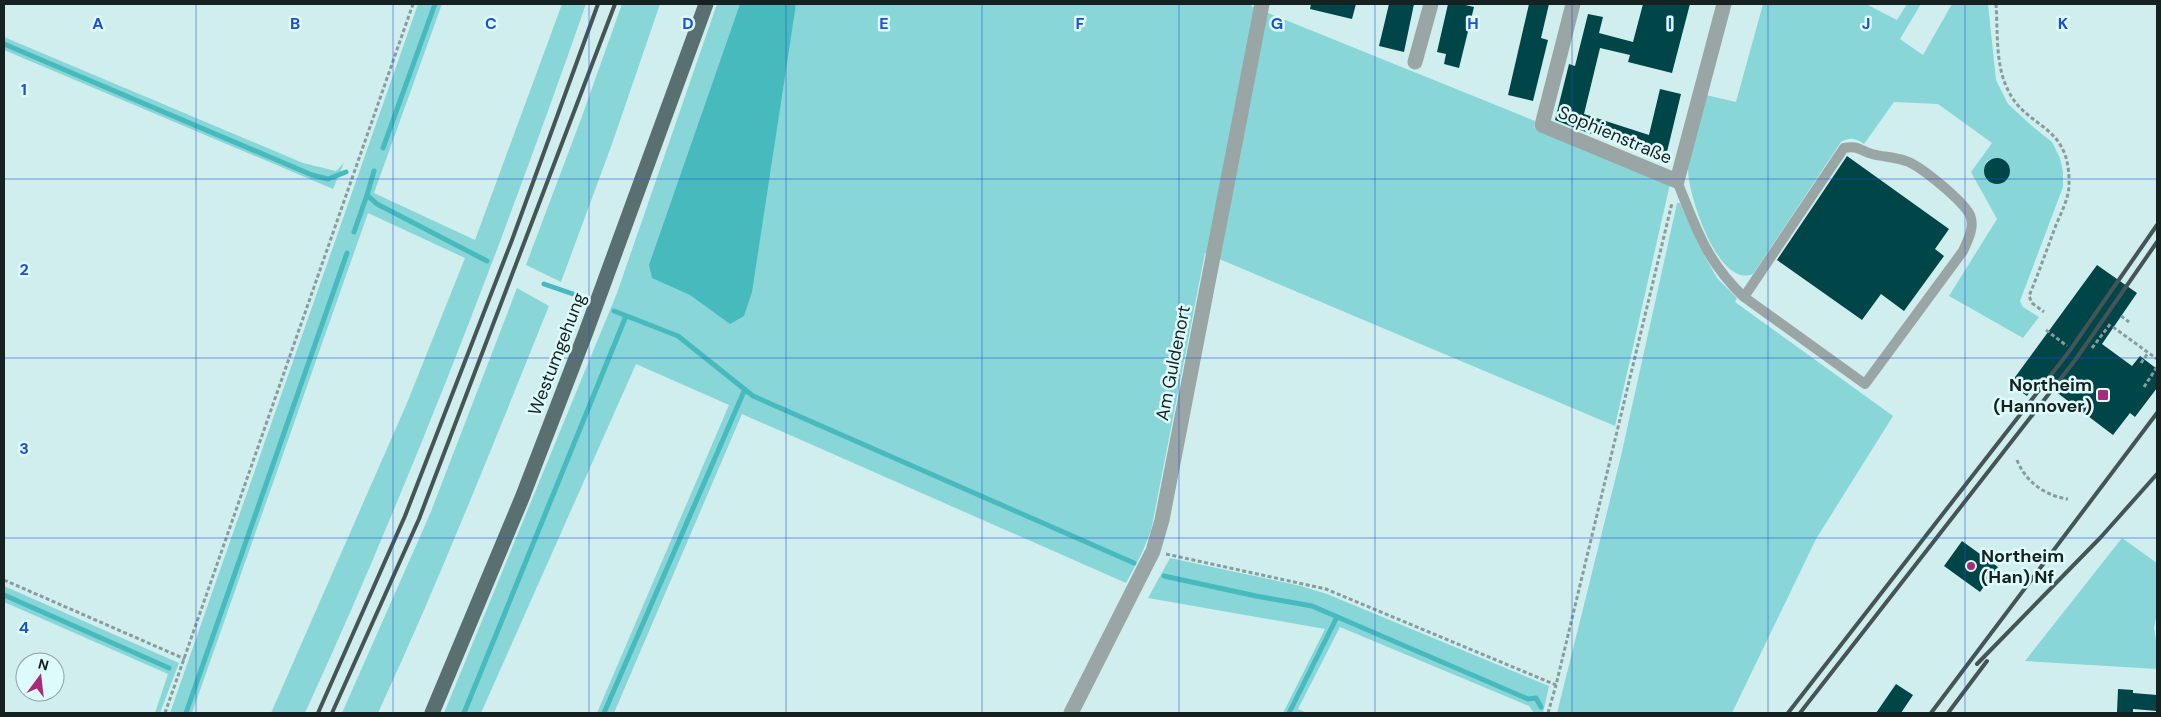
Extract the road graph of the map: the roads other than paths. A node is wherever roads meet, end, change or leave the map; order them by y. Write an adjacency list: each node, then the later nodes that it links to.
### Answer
1 (706, 4): 9 (main road, Westumgehung)
2 (1262, 4): 10 (street, Am Guldenort)
3 (1431, 4): 6 (street)
4 (1573, 4): 7 (street, Sophienstraße)
5 (1724, 4): 7 (street)
6 (1415, 62)
7 (1677, 181): 8 (lane)
8 (1744, 297): 8 (lane)
9 (432, 713)
10 (1071, 713)

